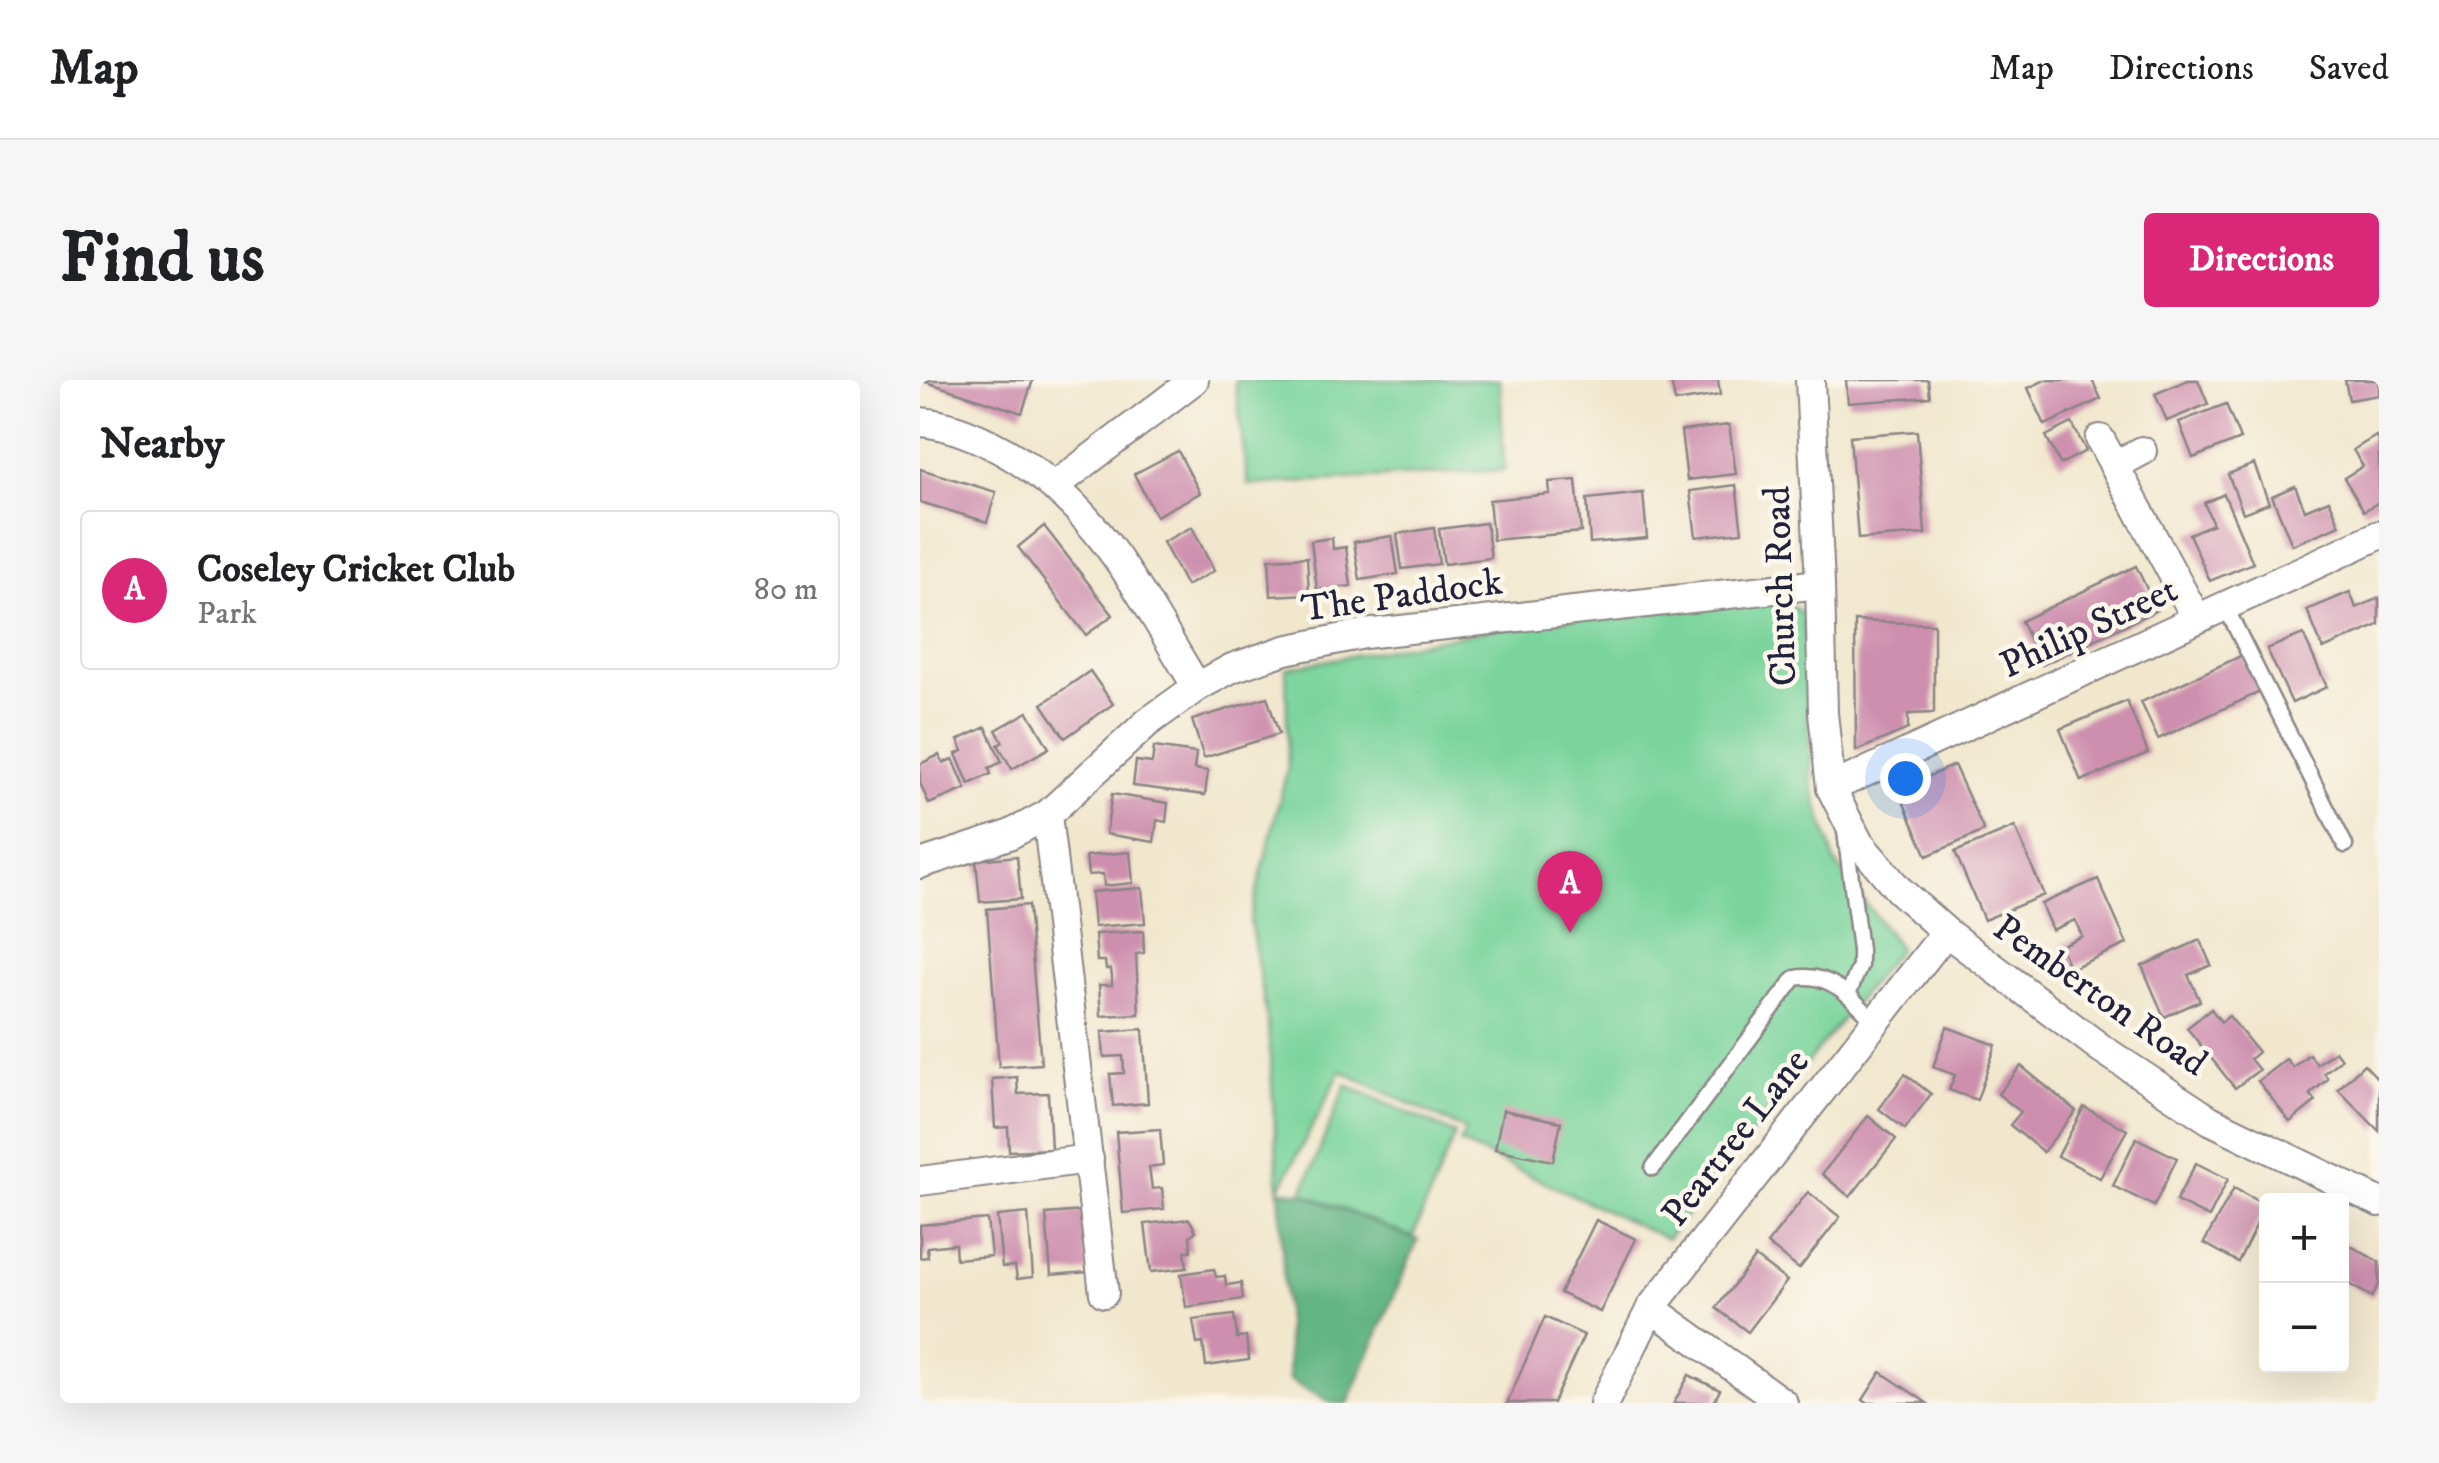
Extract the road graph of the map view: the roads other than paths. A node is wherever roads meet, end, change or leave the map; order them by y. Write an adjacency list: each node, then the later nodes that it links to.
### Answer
1 (1194, 380): 7 (street)
2 (1810, 380): 9 (street, Church Road)
3 (920, 422): 7 (street)
4 (2100, 439): 6 (street)
5 (2142, 451): 6 (street)
6 (2114, 466): 11 (street)
7 (1056, 485): 12 (street)
8 (2379, 535): 10 (street, Philip Street)
9 (1820, 584): 12 (street, The Paddock); 13 (street, Church Road)
10 (2224, 606): 11 (street, Philip Street); 16 (lane)
11 (2197, 619): 13 (street, Philip Street)
12 (1197, 687): 15 (street, The Paddock)
13 (1830, 788): 14 (street, Pemberton Road)
14 (1844, 814): 18 (street, Pemberton Road); 19 (lane)
15 (1047, 815): 17 (street, The Paddock); 21 (street)
16 (2345, 845)
17 (920, 864)
18 (1946, 932): 20 (street, Peartree Lane); 24 (street, Pemberton Road)
19 (1848, 992): 20 (lane); 22 (lane)
20 (1874, 1022): 26 (street, Peartree Lane)
21 (1089, 1159): 23 (street); 25 (street)
22 (1654, 1168)
23 (920, 1181)
24 (2379, 1202)
25 (1104, 1292)
26 (1651, 1308): 27 (street, Peartree Lane); 28 (street)
27 (1604, 1403)
28 (1782, 1403)

